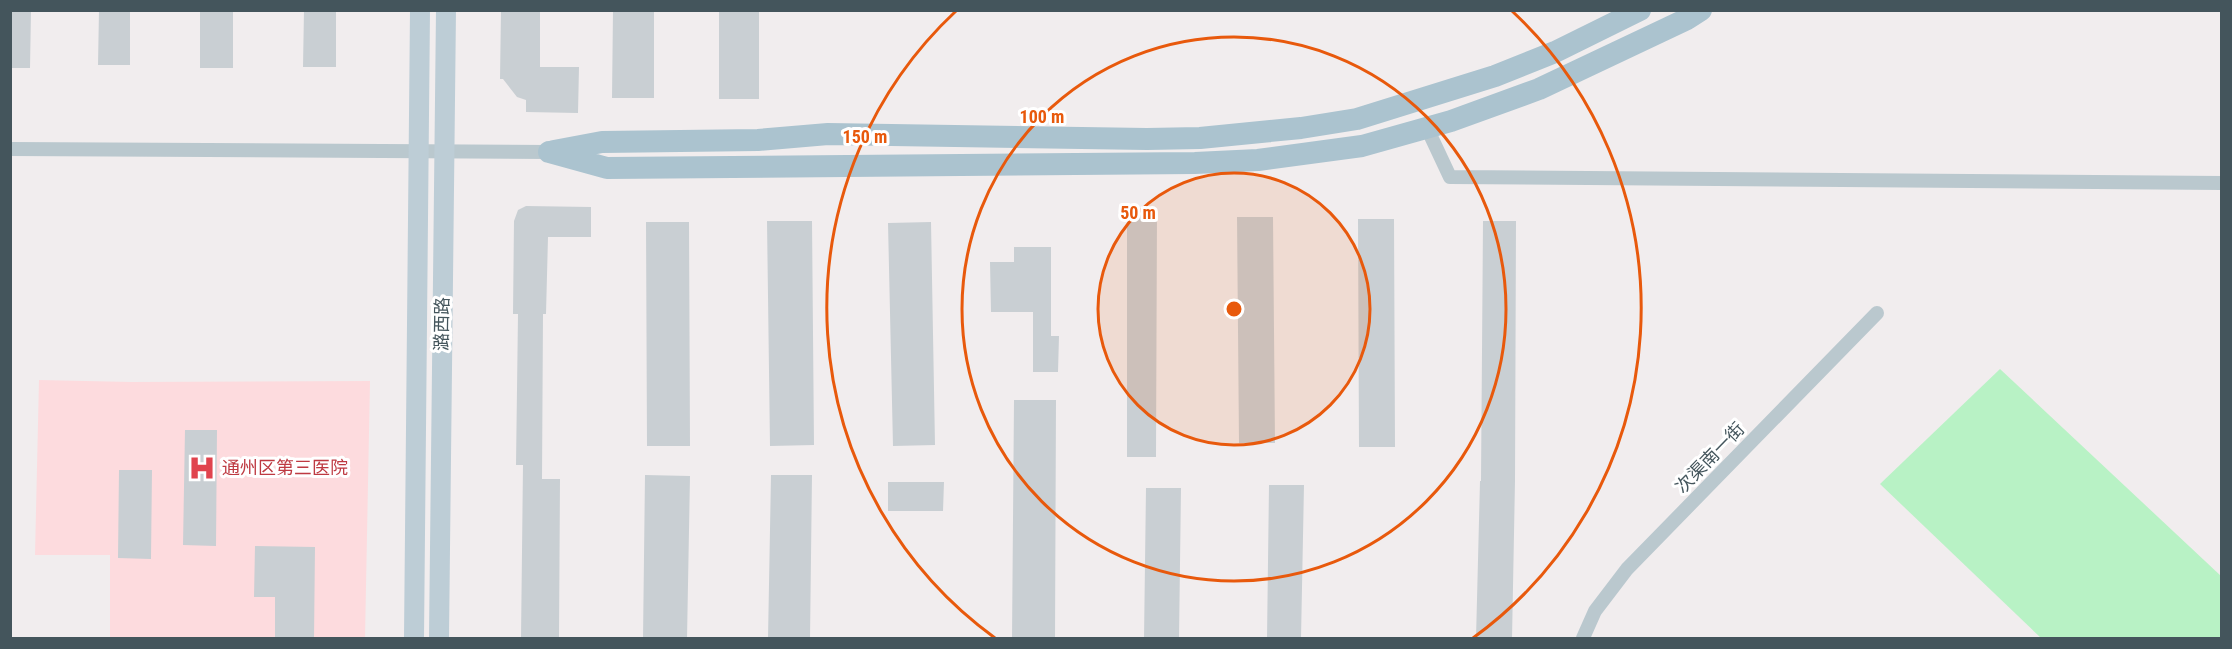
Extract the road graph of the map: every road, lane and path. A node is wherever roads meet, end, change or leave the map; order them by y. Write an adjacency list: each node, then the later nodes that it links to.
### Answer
1 (420, 10): 7 (main road, 潞西路)
2 (446, 10): 8 (main road, 潞西路)
3 (1640, 10): 9 (main road)
4 (1701, 10): 5 (main road)
5 (1427, 128): 9 (main road); 10 (street)
6 (10, 149): 7 (street)
7 (419, 152): 8 (street); 12 (main road, 潞西路)
8 (444, 152): 9 (street); 13 (main road, 潞西路)
9 (549, 152)
10 (2222, 183)
11 (1877, 313): 14 (street, 次渠南一街)
12 (414, 639)
13 (439, 639)
14 (1583, 639)

